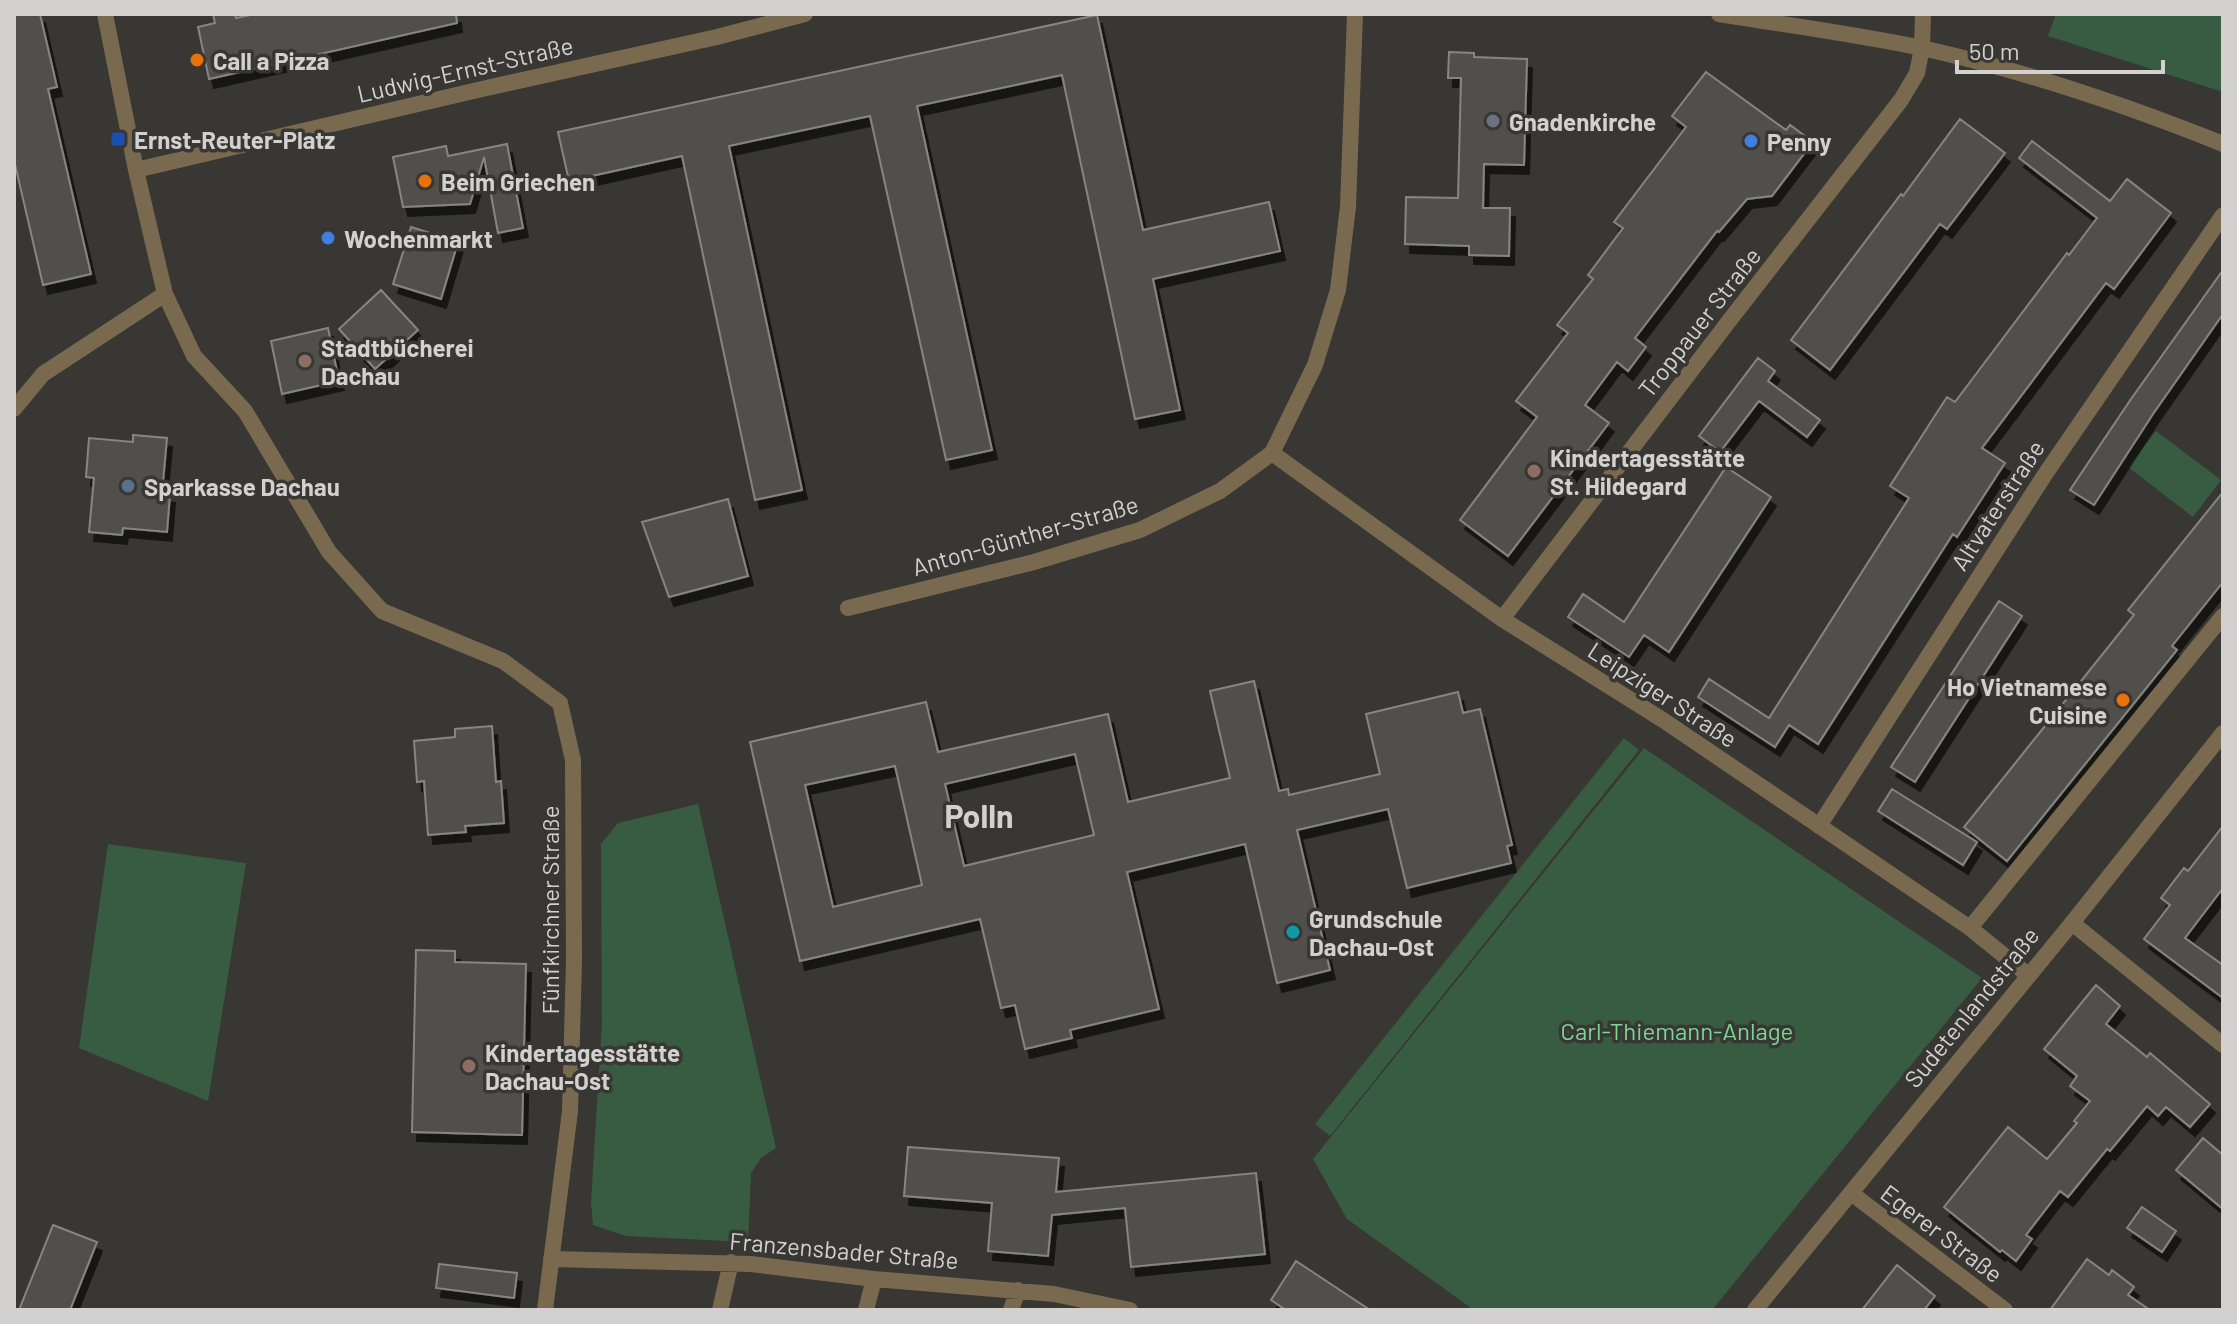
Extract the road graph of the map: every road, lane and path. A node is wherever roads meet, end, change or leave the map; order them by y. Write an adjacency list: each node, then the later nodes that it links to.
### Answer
1 (105, 14): 8 (street)
2 (805, 14): 8 (street, Ludwig-Ernst-Straße)
3 (1355, 14): 12 (street, Anton-Günther-Straße)
4 (1719, 14): 6 (street)
5 (1923, 14): 6 (street, Troppauer Straße)
6 (1922, 48): 7 (street); 15 (street, Troppauer Straße)
7 (2223, 144)
8 (136, 170): 10 (street)
9 (2223, 215): 17 (street, Altvaterstraße)
10 (165, 294): 11 (street); 23 (street, Fünfkirchner Straße)
11 (14, 409)
12 (1272, 453): 13 (street, Anton-Günther-Straße); 15 (street, Leipziger Straße)
13 (848, 608)
14 (2223, 616): 19 (street)
15 (1502, 619): 17 (street, Leipziger Straße)
16 (2223, 733): 18 (street, Sudetenlandstraße)
17 (1819, 826): 19 (street, Leipziger Straße)
18 (2072, 923): 20 (street, Sudetenlandstraße); 21 (street)
19 (1970, 928): 20 (street, Leipziger Straße)
20 (2028, 975): 22 (street, Sudetenlandstraße)
21 (2223, 1045)
22 (1851, 1193): 32 (street, Sudetenlandstraße); 33 (street, Egerer Straße)
23 (551, 1259): 24 (street, Franzensbader Straße); 27 (street, Fünfkirchner Straße)
24 (731, 1262): 25 (street, Franzensbader Straße); 28 (street)
25 (874, 1279): 26 (street, Franzensbader Straße); 29 (street)
26 (1018, 1290): 30 (street); 31 (street, Franzensbader Straße)
27 (545, 1310)
28 (720, 1310)
29 (866, 1310)
30 (1011, 1310)
31 (1130, 1310)
32 (1755, 1310)
33 (2005, 1310)

